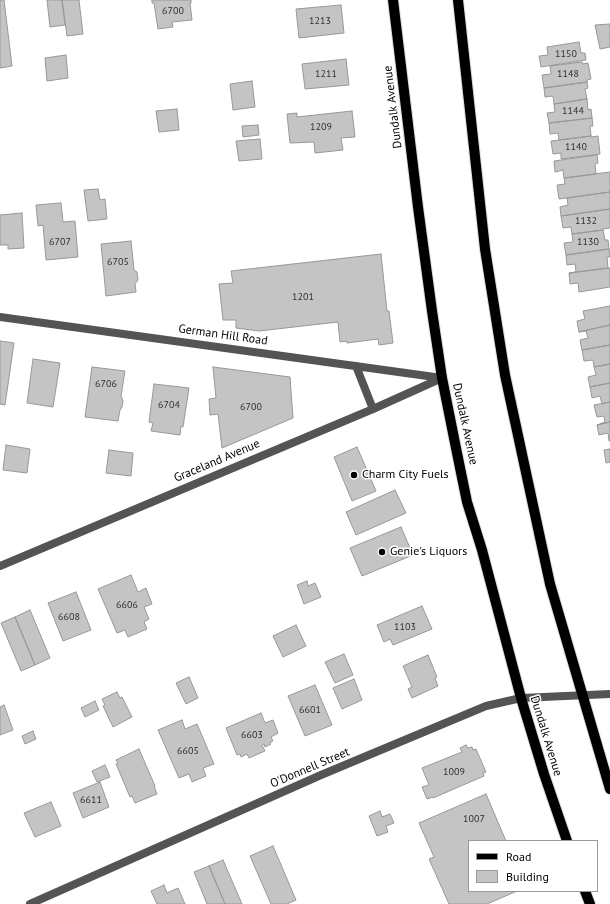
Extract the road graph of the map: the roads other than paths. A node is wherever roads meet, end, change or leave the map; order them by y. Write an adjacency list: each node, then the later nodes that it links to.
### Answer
1 (393, 0): 5 (main road, Dundalk Avenue)
2 (458, 0): 9 (main road)
3 (0, 316): 4 (street, German Hill Road)
4 (356, 366): 5 (street, German Hill Road); 6 (street)
5 (442, 378): 6 (street, Graceland Avenue); 10 (main road, Dundalk Avenue)
6 (373, 409): 7 (street, Graceland Avenue)
7 (0, 566)
8 (610, 694): 9 (street, O'Donnell Street)
9 (582, 695): 10 (street, O'Donnell Street); 11 (main road)
10 (521, 698): 12 (main road, Dundalk Avenue); 14 (street, O'Donnell Street)
11 (610, 789)
12 (567, 840)
13 (585, 892): 15 (main road)
14 (30, 904)
15 (590, 904)

